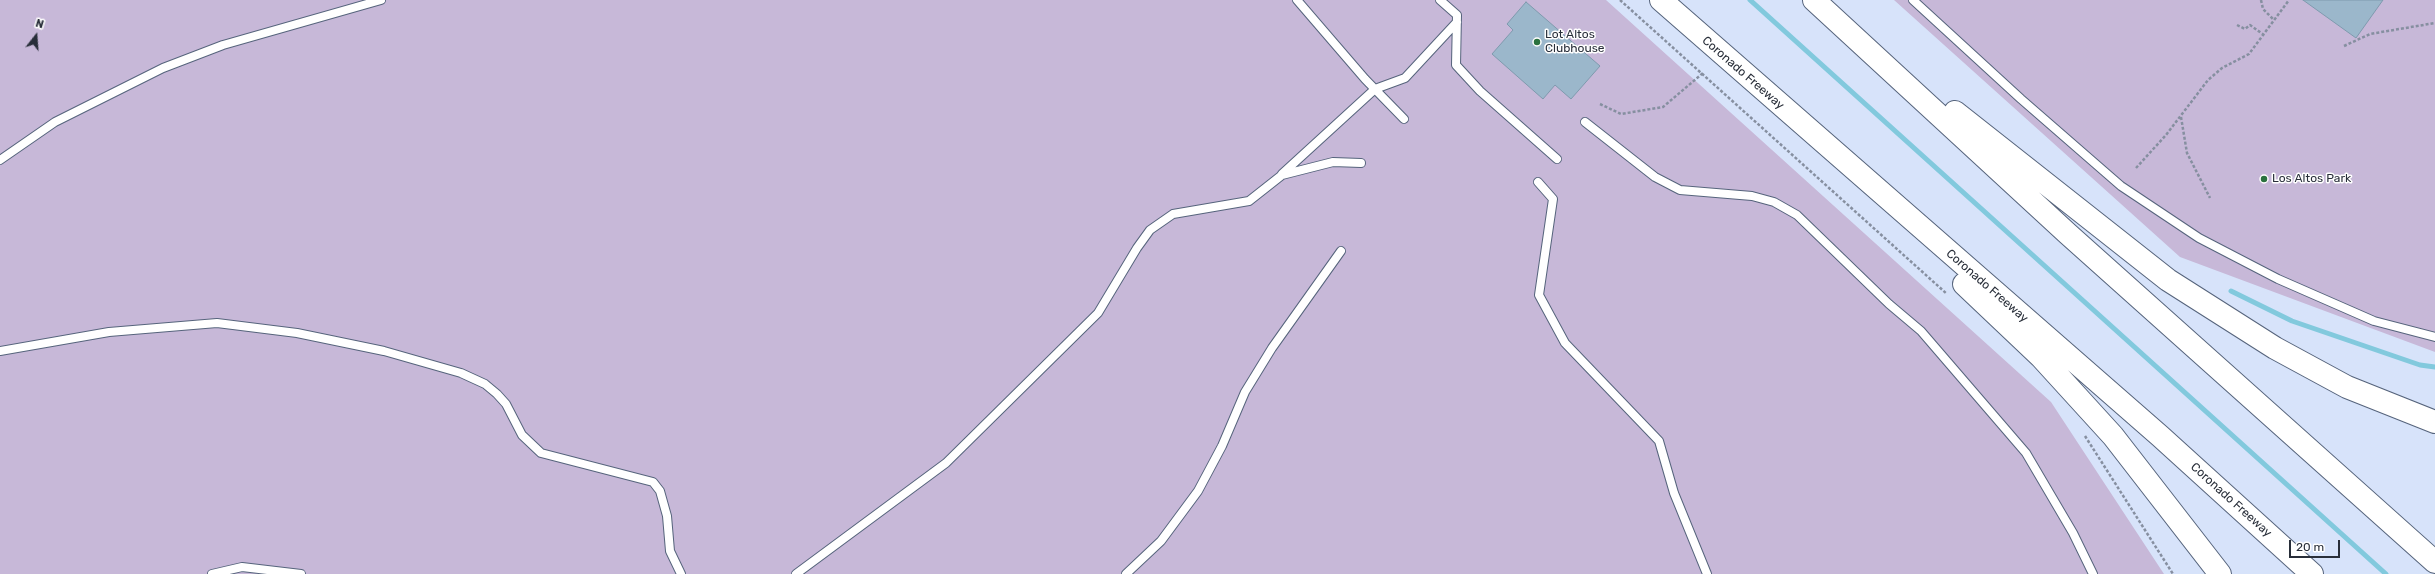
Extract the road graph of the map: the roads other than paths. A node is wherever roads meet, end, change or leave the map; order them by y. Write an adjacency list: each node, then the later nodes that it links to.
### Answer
1 (381, 0): 13 (lane)
2 (1297, 0): 9 (lane)
3 (1440, 0): 7 (lane)
4 (1661, 0): 8 (highway, Coronado Freeway)
5 (1913, 0): 18 (lane)
6 (1819, 4): 20 (highway); 21 (highway)
7 (1457, 22): 9 (lane); 12 (lane)
8 (1738, 70): 29 (highway); 30 (highway, Coronado Freeway)
9 (1375, 89): 10 (lane); 15 (lane)
10 (1404, 119)
11 (1585, 122): 28 (lane)
12 (1557, 158)
13 (0, 160)
14 (1361, 163): 15 (lane)
15 (1282, 175): 25 (lane)
16 (1538, 182): 27 (lane)
17 (1341, 250): 26 (lane)
18 (2435, 337)
19 (0, 351): 24 (lane)
20 (2435, 422)
21 (2435, 562)
22 (212, 574): 23 (lane)
23 (300, 574)
24 (681, 574)
25 (796, 574)
26 (1126, 574)
27 (1707, 574)
28 (2093, 574)
29 (2220, 574)
30 (2312, 574)

